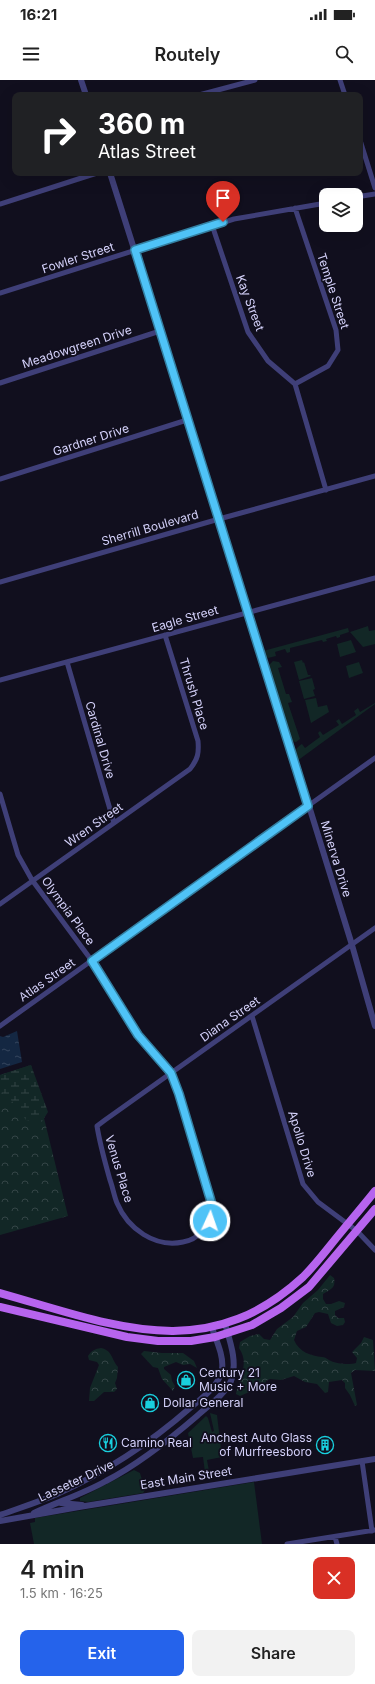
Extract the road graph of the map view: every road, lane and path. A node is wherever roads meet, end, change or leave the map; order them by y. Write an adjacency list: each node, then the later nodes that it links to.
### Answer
1 (81, 80): 4 (street)
2 (255, 80): 5 (street)
3 (340, 80): 6 (street)
4 (85, 92)
5 (210, 92)
6 (344, 92)
7 (363, 150): 10 (street)
8 (88, 176): 13 (street)
9 (111, 176): 17 (street, Minerva Drive)
10 (375, 188)
11 (375, 194): 12 (street)
12 (363, 197)
13 (0, 204)
14 (319, 204): 15 (street, Fowler Street)
15 (295, 208): 16 (street, Fowler Street); 21 (street, Temple Street)
16 (212, 226): 17 (street, Fowler Street); 21 (street, Kay Street)
17 (135, 250): 18 (street, Fowler Street); 19 (street, Minerva Drive)
18 (0, 293)
19 (160, 330): 20 (street, Meadowgreen Drive); 22 (street, Minerva Drive)
20 (0, 383)
21 (295, 384): 25 (street)
22 (188, 420): 24 (street, Gardner Drive); 26 (street, Minerva Drive)
23 (375, 476): 25 (street, Sherrill Boulevard)
24 (0, 479)
25 (326, 490): 26 (street, Sherrill Boulevard)
26 (219, 519): 28 (street, Sherrill Boulevard); 29 (street, Minerva Drive)
27 (375, 578): 29 (street, Eagle Street)
28 (0, 582)
29 (249, 612): 30 (street, Eagle Street); 36 (street, Minerva Drive)
30 (165, 635): 31 (street, Eagle Street); 34 (street, Thrush Place)
31 (67, 662): 32 (street, Eagle Street); 37 (street, Cardinal Drive)
32 (0, 680)
33 (375, 758): 36 (street, Atlas Street)
34 (197, 760): 37 (street, Wren Street)
35 (0, 794): 38 (street, Olympia Place)
36 (308, 806): 41 (street, Minerva Drive); 42 (street, Atlas Street)
37 (114, 823): 38 (street, Wren Street)
38 (32, 880): 39 (street, Wren Street); 42 (street, Olympia Place)
39 (0, 904)
40 (375, 928): 41 (street, Diana Street)
41 (352, 945): 43 (street, Diana Street); 45 (street, Minerva Drive)
42 (92, 961): 44 (street, Atlas Street); 46 (street, Olympia Place)
43 (252, 1016): 46 (street, Diana Street); 50 (street, Apollo Drive)
44 (2, 1024)
45 (375, 1026)
46 (171, 1073): 47 (street, Diana Street); 52 (street, Olympia Place)
47 (97, 1126): 52 (street, Venus Place)
48 (375, 1191): 50 (main road)
49 (375, 1209): 51 (main road)
50 (348, 1224): 51 (street, Apollo Drive); 56 (main road)
51 (357, 1231): 53 (street, Apollo Drive); 58 (main road)
52 (187, 1242)
53 (375, 1250)
54 (0, 1293): 57 (main road)
55 (0, 1307): 59 (main road)
56 (225, 1324): 57 (main road); 58 (street, Lasseter Drive)
57 (212, 1328): 59 (street, Lasseter Drive)
58 (228, 1334): 59 (main road); 63 (street, Lasseter Drive)
59 (215, 1337): 62 (street, Lasseter Drive)
60 (375, 1459): 61 (street, East Main Street)
61 (362, 1461): 64 (street, East Main Street); 68 (street)
62 (55, 1495): 63 (street); 66 (street, Lasseter Drive)
63 (60, 1502): 64 (street); 65 (street, Lasseter Drive)
64 (86, 1506): 65 (street, East Main Street)
65 (31, 1514): 67 (street, East Main Street)
66 (0, 1515)
67 (0, 1521)
68 (374, 1531): 69 (street)
69 (335, 1536): 70 (street); 71 (street)
70 (287, 1544)
71 (337, 1544)

